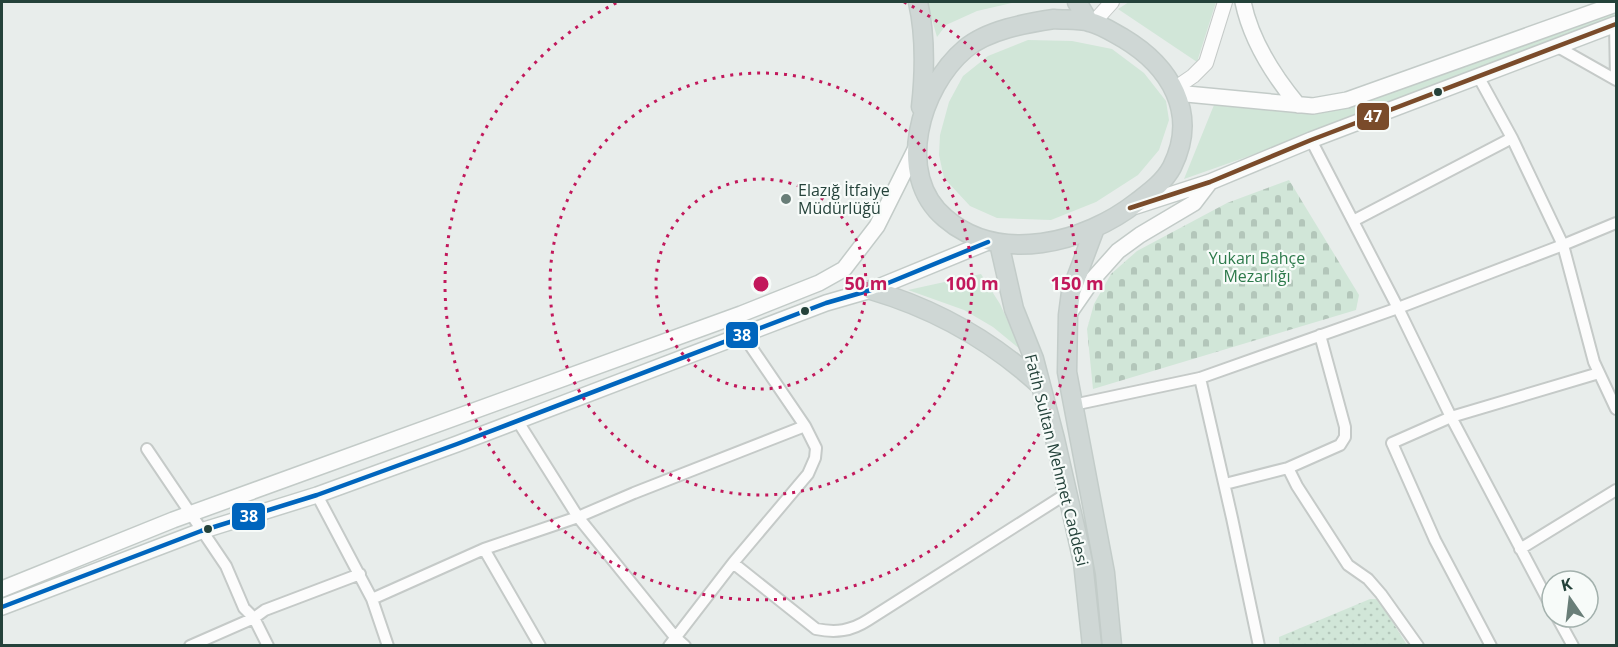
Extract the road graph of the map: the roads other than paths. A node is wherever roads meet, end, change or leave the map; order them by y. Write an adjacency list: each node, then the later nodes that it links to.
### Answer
1 (918, 2): 14 (main road)
2 (1077, 2): 7 (main road)
3 (1112, 2): 7 (street)
4 (1225, 2): 12 (street)
5 (1243, 2): 13 (main road)
6 (1617, 4): 13 (main road)
7 (1091, 23): 12 (main road); 14 (main road)
8 (1616, 24): 9 (main road); 11 (street)
9 (1556, 46): 10 (main road); 11 (street)
10 (1478, 76): 15 (street); 16 (main road)
11 (1616, 80)
12 (1175, 91): 13 (main road); 19 (main road)
13 (1298, 105)
14 (920, 122): 17 (main road)
15 (1512, 138): 20 (street); 24 (street)
16 (1311, 140): 18 (main road); 20 (street)
17 (916, 148): 23 (main road); 44 (main road)
18 (1210, 182): 19 (main road); 27 (main road)
19 (1130, 208): 22 (main road)
20 (1353, 221): 26 (street)
21 (1617, 223): 24 (street)
22 (1095, 228): 23 (main road); 27 (main road)
23 (994, 242): 25 (main road); 32 (main road, Fatih Sultan Mehmet Caddesi)
24 (1563, 245): 26 (street); 30 (street)
25 (871, 290): 28 (main road); 32 (main road)
26 (1398, 308): 29 (street); 35 (street)
27 (1068, 315): 33 (main road)
28 (743, 335): 36 (main road); 37 (street)
29 (1320, 335): 31 (street); 39 (street)
30 (1599, 373): 34 (street); 35 (street)
31 (1200, 378): 33 (street); 40 (street)
32 (1041, 386): 42 (main road, Fatih Sultan Mehmet Caddesi)
33 (1073, 405): 64 (main road)
34 (1617, 410)
35 (1451, 417): 48 (street); 67 (street)
36 (517, 420): 43 (main road); 45 (street)
37 (805, 426): 45 (street); 49 (street)
38 (147, 449): 44 (street)
39 (1288, 468): 40 (street); 66 (street)
40 (1225, 484): 65 (street)
41 (1617, 490): 48 (street)
42 (1066, 494): 49 (street); 63 (main road, Fatih Sultan Mehmet Caddesi)
43 (317, 495): 46 (main road); 50 (street)
44 (190, 514): 46 (street); 52 (main road)
45 (578, 517): 47 (street); 57 (street)
46 (201, 531): 54 (main road); 55 (street)
47 (484, 549): 53 (street); 61 (street)
48 (1520, 549): 51 (street)
49 (733, 563): 57 (street)
50 (360, 574): 53 (street); 55 (street)
51 (1540, 586)
52 (2, 589)
53 (372, 599): 60 (street)
54 (2, 607)
55 (254, 618): 58 (street); 59 (street)
56 (1564, 629): 68 (street)
57 (672, 641): 62 (street)
58 (190, 645)
59 (268, 645)
60 (388, 645)
61 (540, 645)
62 (685, 645)
63 (1092, 645)
64 (1112, 645)
65 (1259, 645)
66 (1418, 645)
67 (1491, 645)
68 (1573, 645)

